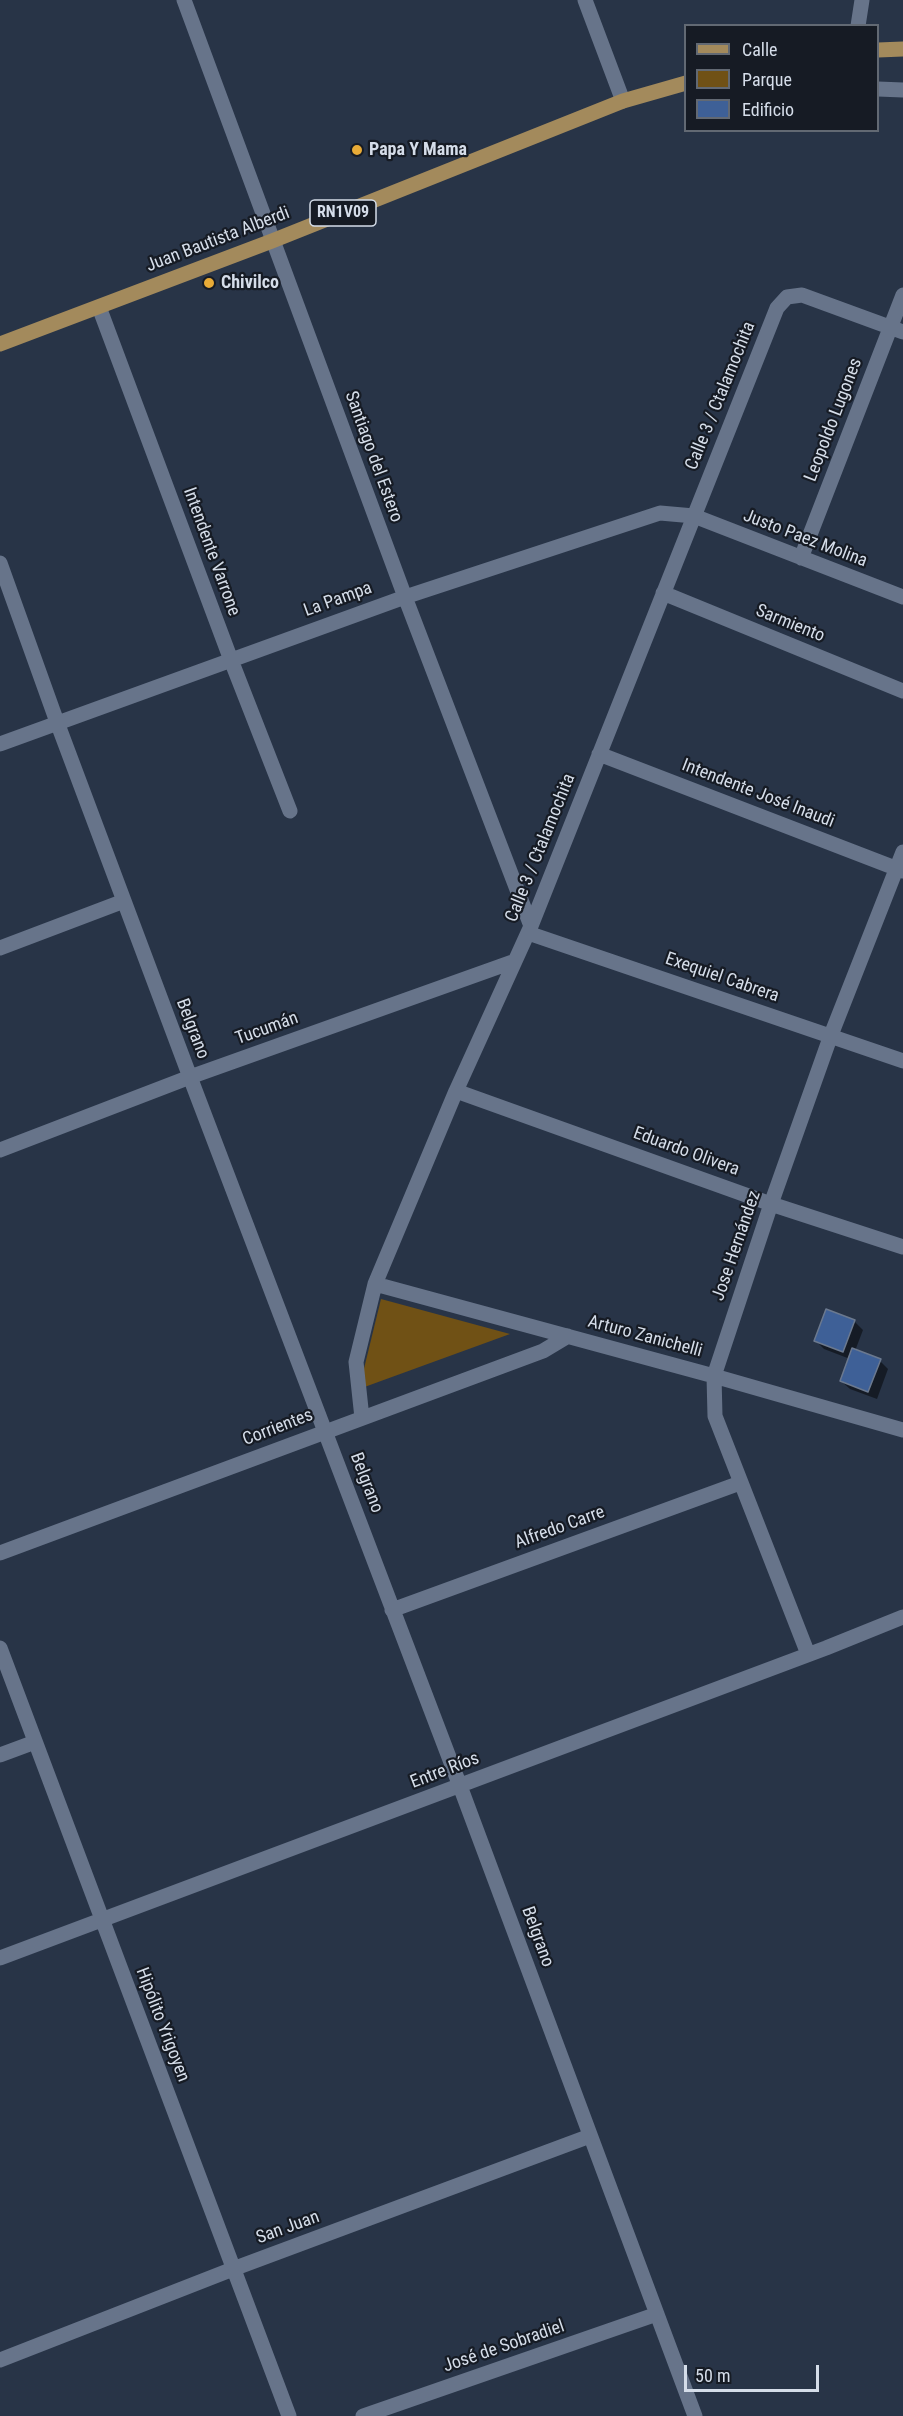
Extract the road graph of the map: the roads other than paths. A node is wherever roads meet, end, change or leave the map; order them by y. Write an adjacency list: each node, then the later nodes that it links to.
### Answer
1 (184, 0): 11 (street, Santiago del Estero)
2 (585, 0): 10 (street)
3 (862, 0): 4 (street)
4 (858, 24)
5 (903, 49): 6 (main road)
6 (879, 50)
7 (684, 84): 10 (main road, Juan Bautista Alberdi / RN1V09)
8 (879, 90): 9 (street)
9 (903, 90)
10 (623, 101): 11 (main road, Juan Bautista Alberdi / RN1V09)
11 (272, 241): 13 (main road, Juan Bautista Alberdi / RN1V09); 20 (street, Santiago del Estero)
12 (903, 295): 14 (street, Leopoldo Lugones)
13 (99, 307): 15 (main road, Juan Bautista Alberdi / RN1V09); 22 (street, Intendente Varrone)
14 (897, 330): 16 (street, Calle 3 / Ctalamochita); 17 (street, Leopoldo Lugones)
15 (0, 344)
16 (694, 516): 17 (street, Justo Paez Molina); 19 (street, Calle 3 / Ctalamochita); 20 (street, La Pampa)
17 (801, 558): 21 (street, Justo Paez Molina)
18 (0, 563): 24 (street, Belgrano)
19 (663, 593): 23 (street, Sarmiento); 26 (street, Calle 3 / Ctalamochita)
20 (405, 597): 22 (street, La Pampa); 31 (street, Santiago del Estero)
21 (903, 597)
22 (231, 660): 24 (street, La Pampa); 27 (street, Intendente Varrone)
23 (903, 691)
24 (57, 722): 25 (street, La Pampa); 30 (street, Belgrano)
25 (0, 744)
26 (599, 754): 29 (street, Intendente José Inaudi); 31 (street, Calle 3 / Ctalamochita)
27 (290, 811)
28 (903, 852): 29 (street, Jose Hernández)
29 (900, 869): 34 (street, Jose Hernández)
30 (124, 901): 32 (street); 36 (street, Belgrano)
31 (529, 929): 33 (street, Calle 3 / Ctalamochita); 34 (street, Exequiel Cabrera)
32 (0, 948)
33 (515, 961): 36 (street, Tucumán); 37 (street, Calle 3 / Ctalamochita)
34 (831, 1035): 35 (street, Exequiel Cabrera); 39 (street, Jose Hernández)
35 (903, 1061)
36 (190, 1077): 38 (street, Tucumán); 46 (street, Belgrano)
37 (456, 1091): 39 (street, Eduardo Olivera); 41 (street, Calle 3 / Ctalamochita)
38 (0, 1150)
39 (771, 1204): 40 (street, Eduardo Olivera); 43 (street, Jose Hernández)
40 (903, 1247)
41 (375, 1284): 42 (street, Arturo Zanichelli); 44 (street, Calle 3 / Ctalamochita)
42 (568, 1336): 43 (street, Arturo Zanichelli); 44 (street, Corrientes)
43 (714, 1376): 45 (street, Arturo Zanichelli); 47 (street, Jose Hernández)
44 (362, 1418): 46 (street, Corrientes)
45 (903, 1430)
46 (325, 1431): 48 (street, Corrientes); 49 (street, Belgrano)
47 (740, 1483): 49 (street, Alfredo Carre); 52 (street, Jose Hernández)
48 (0, 1553)
49 (393, 1610): 55 (street, Belgrano)
50 (903, 1617): 52 (street, Entre Ríos)
51 (0, 1648): 53 (street, Hipólito Yrigoyen)
52 (808, 1654): 55 (street, Entre Ríos)
53 (35, 1742): 54 (street); 56 (street, Hipólito Yrigoyen)
54 (0, 1755)
55 (460, 1786): 56 (street, Entre Ríos); 58 (street, Belgrano)
56 (101, 1919): 57 (street, Entre Ríos); 59 (street, Hipólito Yrigoyen)
57 (0, 1958)
58 (590, 2136): 59 (street, San Juan); 60 (street, Belgrano)
59 (233, 2269): 61 (street, San Juan); 62 (street, Hipólito Yrigoyen)
60 (657, 2314): 63 (street, José de Sobradiel); 64 (street, Belgrano)
61 (0, 2360)
62 (290, 2416)
63 (363, 2416)
64 (695, 2416)

